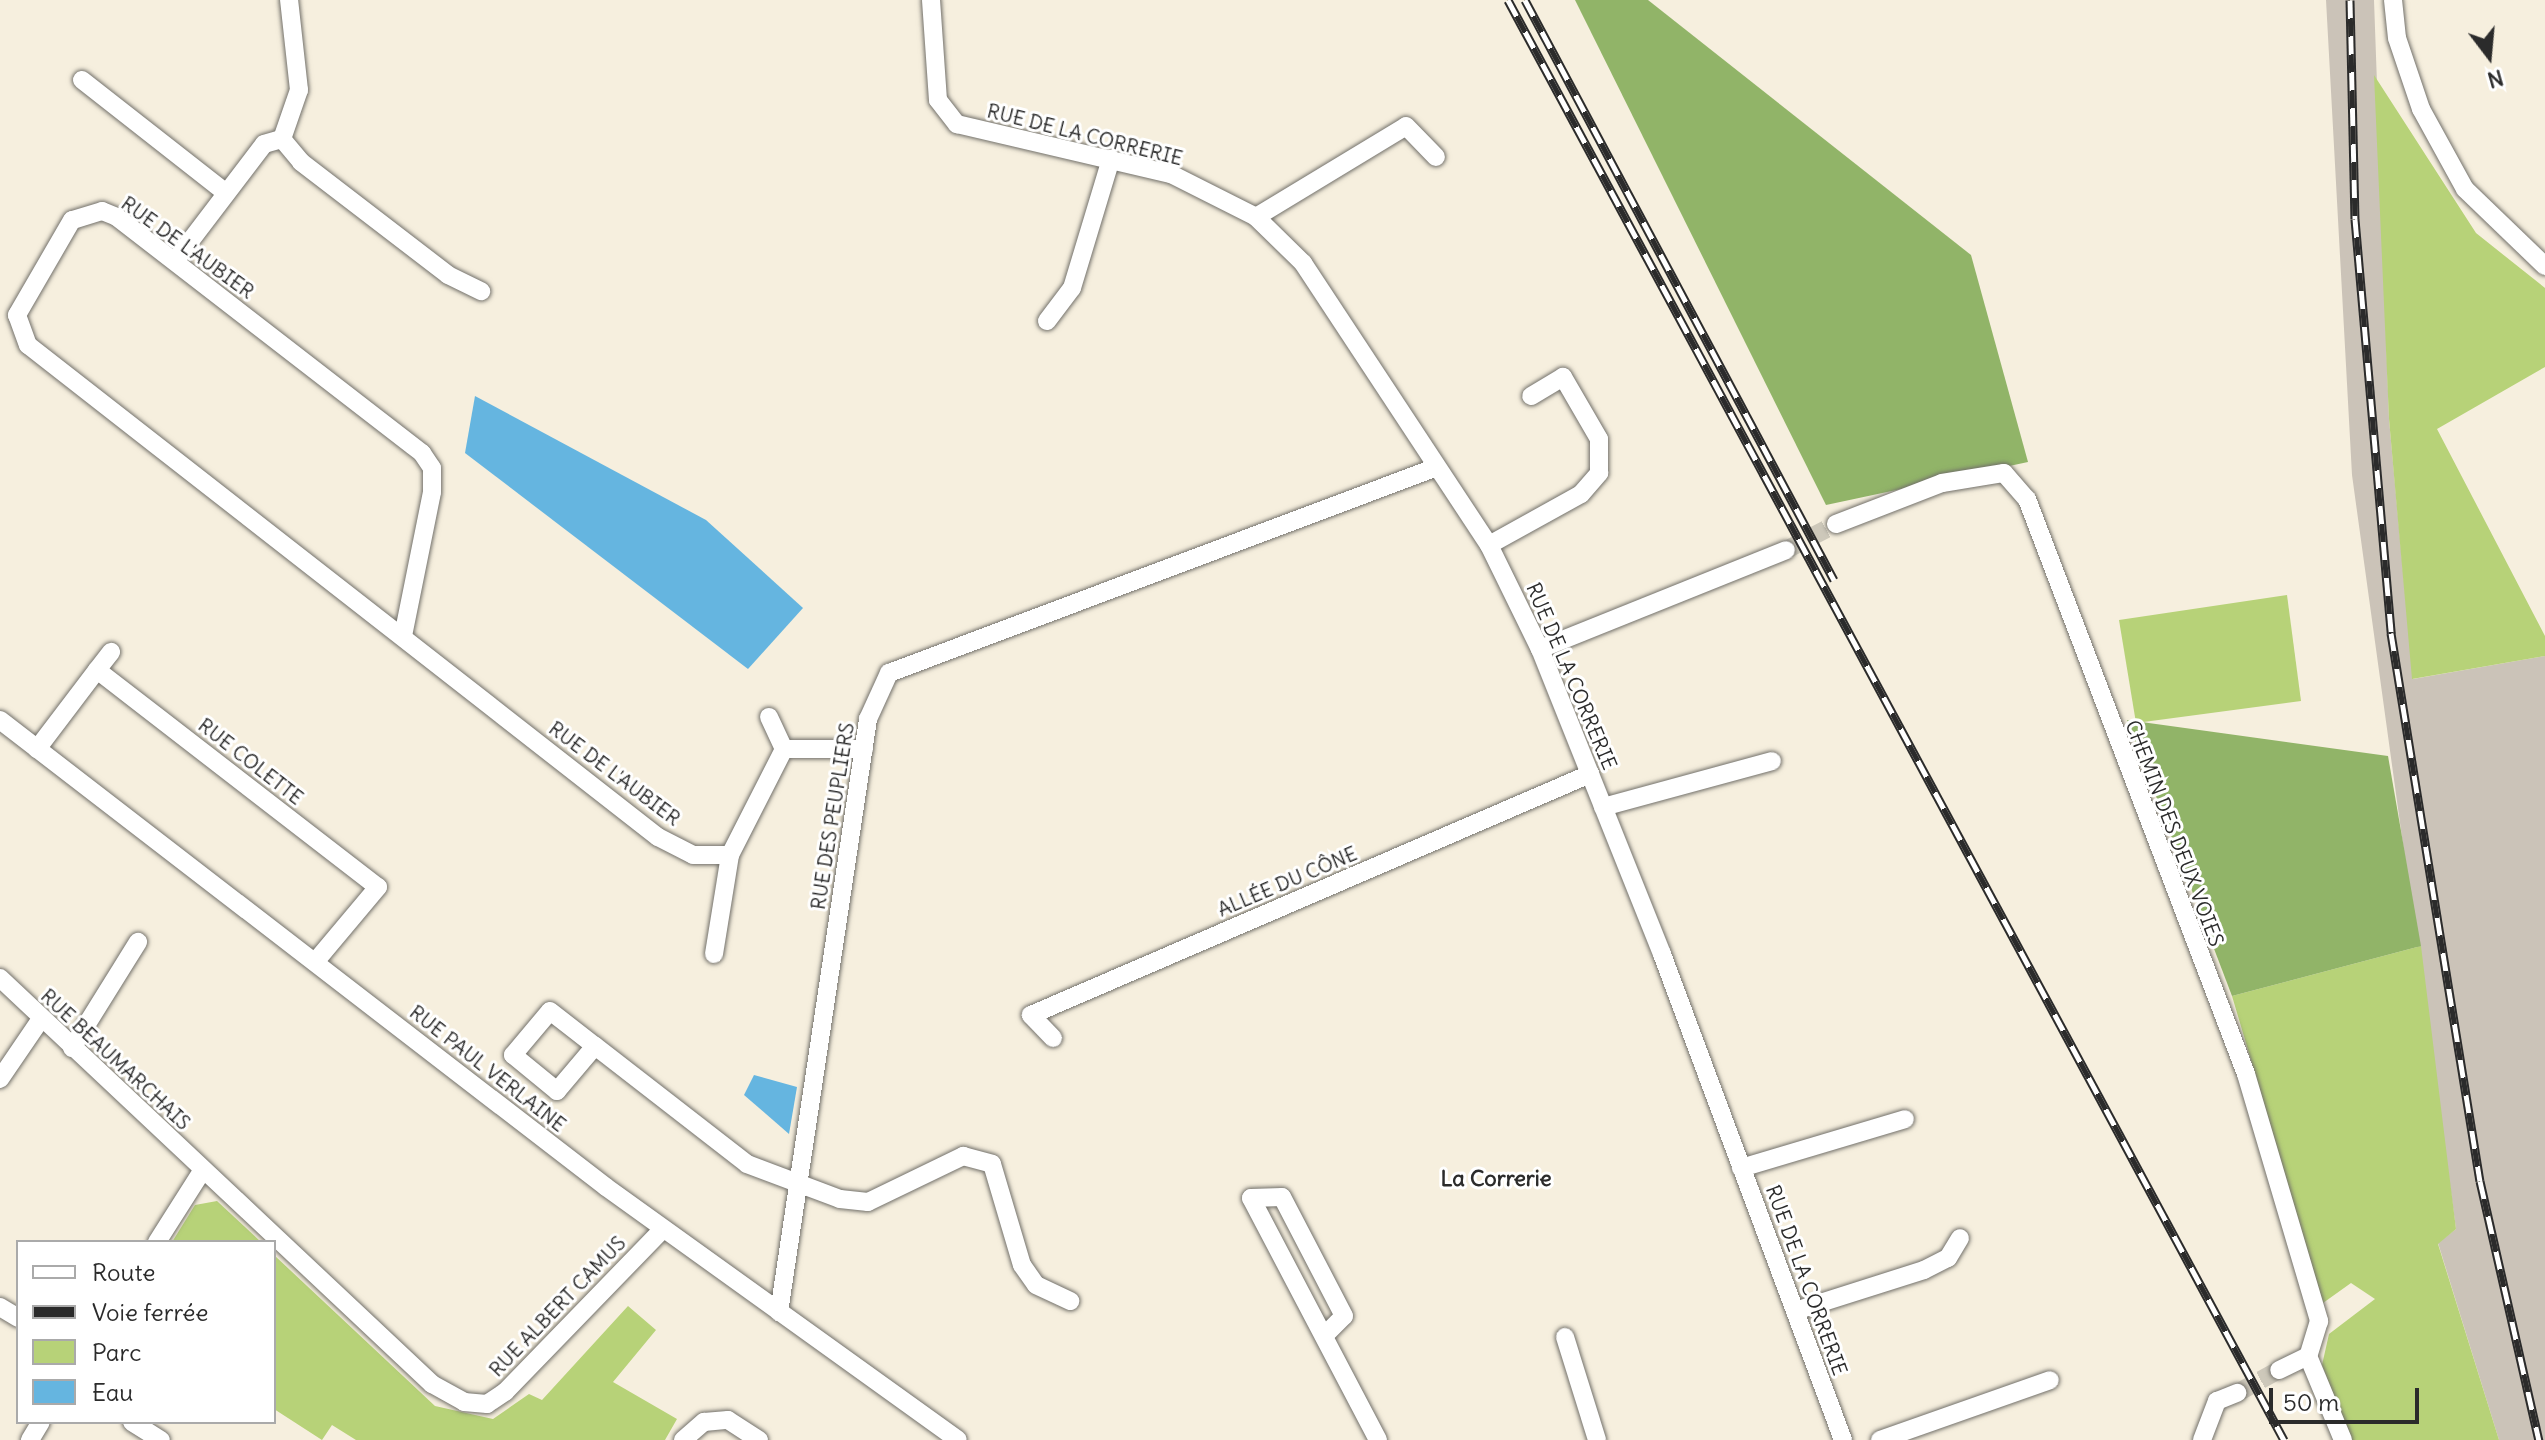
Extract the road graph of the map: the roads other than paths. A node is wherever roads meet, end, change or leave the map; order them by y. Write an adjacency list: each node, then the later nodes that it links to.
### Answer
1 (289, 0): 5 (street)
2 (931, 0): 7 (street, RUE DE LA CORRERIE)
3 (2393, 0): 11 (street)
4 (82, 80): 8 (street)
5 (282, 139): 8 (street); 12 (street)
6 (1436, 157): 9 (street)
7 (1111, 159): 9 (street, RUE DE LA CORRERIE); 13 (street)
8 (226, 193): 10 (street)
9 (1256, 217): 15 (street, RUE DE LA CORRERIE)
10 (175, 261): 19 (street, RUE DE L'AUBIER); 19 (street, RUE DE L'AUBIER)
11 (2545, 266)
12 (481, 291)
13 (1047, 321)
14 (1531, 396): 17 (street)
15 (1437, 467): 17 (street, RUE DE LA CORRERIE); 27 (street, RUE DES PEUPLIERS)
16 (1836, 524): 53 (street, CHEMIN DES DEUX VOIES)
17 (1489, 545): 20 (street, RUE DE LA CORRERIE)
18 (1786, 550): 20 (street)
19 (403, 636): 31 (street, RUE DE L'AUBIER)
20 (1540, 649): 29 (street, RUE DE LA CORRERIE)
21 (111, 652): 22 (street)
22 (97, 670): 25 (street); 34 (street, RUE COLETTE)
23 (769, 717): 26 (street)
24 (0, 720): 25 (street, RUE PAUL VERLAINE)
25 (37, 749): 34 (street, RUE PAUL VERLAINE)
26 (784, 749): 27 (street); 31 (street)
27 (864, 749): 44 (street, RUE DES PEUPLIERS)
28 (1772, 761): 30 (street)
29 (1590, 774): 30 (street, RUE DE LA CORRERIE); 37 (street, ALLÉE DU CÔNE)
30 (1603, 807): 42 (street, RUE DE LA CORRERIE)
31 (730, 855): 33 (street)
32 (138, 942): 39 (street)
33 (714, 954)
34 (315, 962): 45 (street, RUE PAUL VERLAINE)
35 (0, 978): 36 (street, RUE BEAUMARCHAIS)
36 (41, 1019): 39 (street, RUE BEAUMARCHAIS); 40 (street)
37 (1053, 1038)
38 (595, 1046): 38 (street); 44 (street)
39 (72, 1048): 43 (street, RUE BEAUMARCHAIS)
40 (0, 1079)
41 (1905, 1119): 42 (street)
42 (1741, 1168): 49 (street, RUE DE LA CORRERIE)
43 (202, 1171): 47 (street); 56 (street, RUE BEAUMARCHAIS)
44 (798, 1188): 48 (street); 50 (street, RUE DES PEUPLIERS)
45 (663, 1229): 50 (street, RUE PAUL VERLAINE); 56 (street, RUE ALBERT CAMUS)
46 (1960, 1238): 49 (street)
47 (158, 1240)
48 (1070, 1301)
49 (1795, 1311): 65 (street, RUE DE LA CORRERIE)
50 (779, 1312): 62 (street, RUE PAUL VERLAINE)
51 (1324, 1336): 51 (street); 63 (street)
52 (1565, 1337): 64 (street)
53 (2308, 1356): 54 (street); 68 (street)
54 (2279, 1370)
55 (2050, 1380): 66 (street)
56 (432, 1384)
57 (2237, 1393): 67 (street)
58 (135, 1424): 59 (street)
59 (161, 1440)
60 (683, 1440): 61 (street)
61 (759, 1440)
62 (958, 1440)
63 (1378, 1440)
64 (1597, 1440)
65 (1843, 1440)
66 (1880, 1440)
67 (2202, 1440)
68 (2343, 1440)

